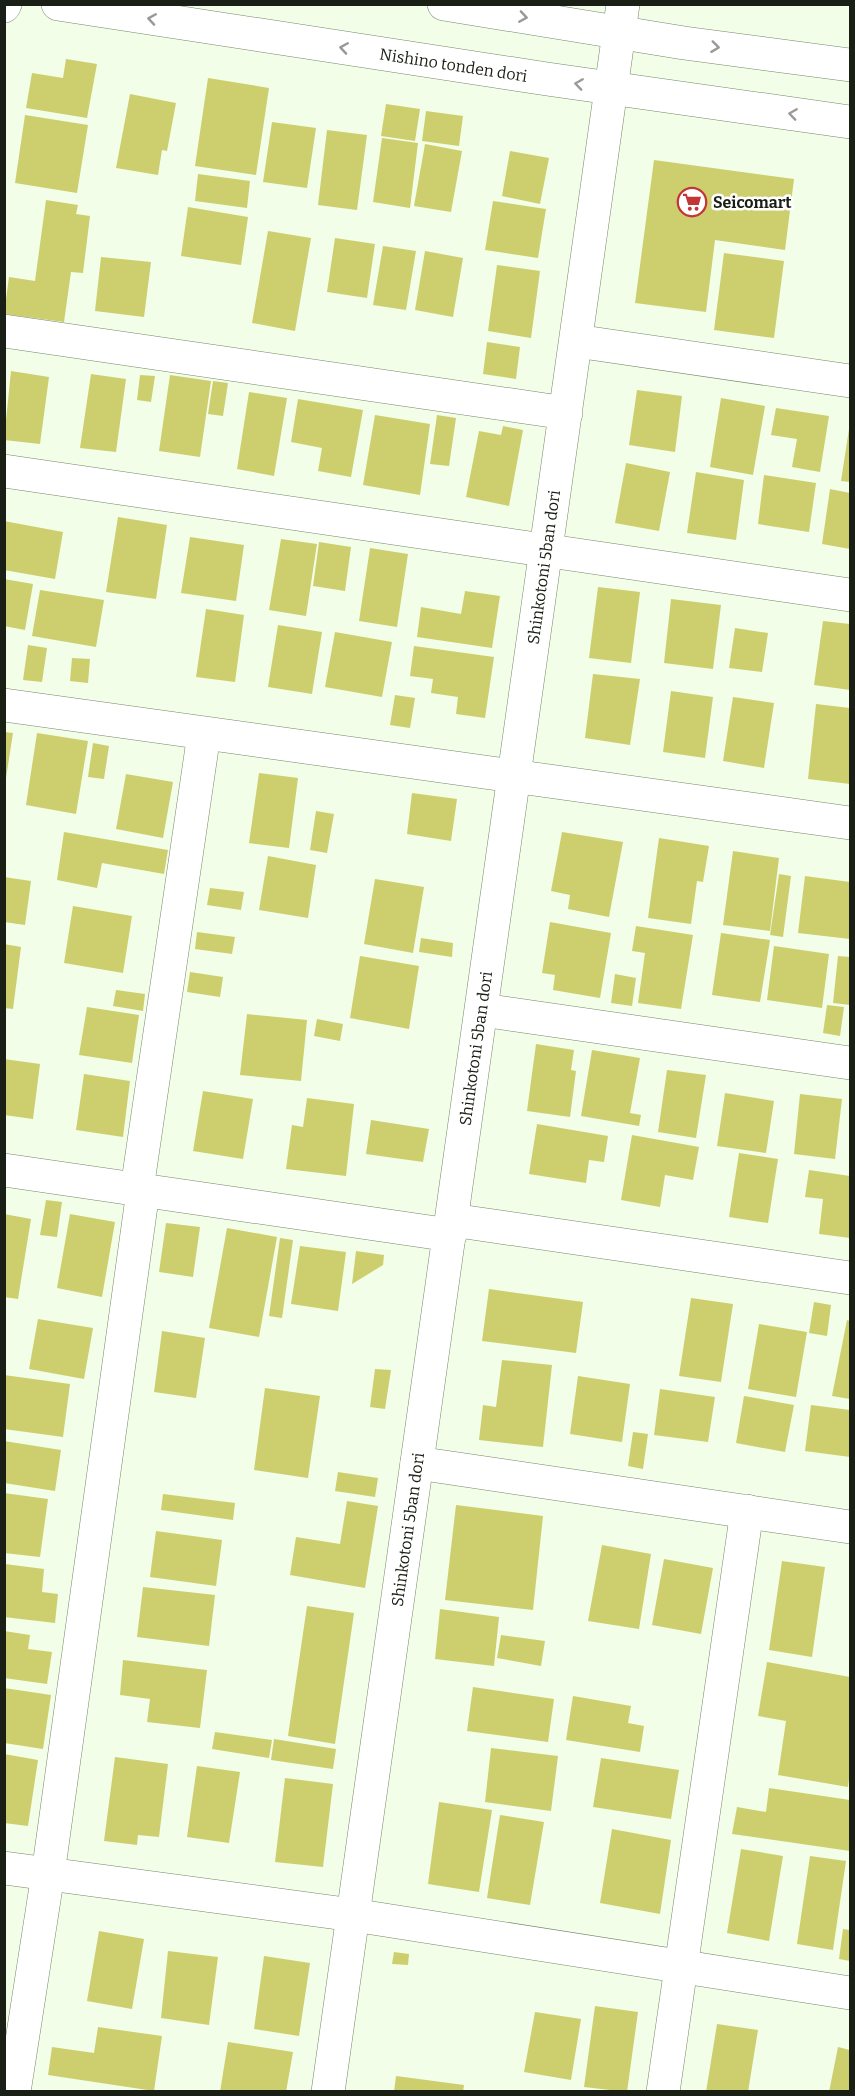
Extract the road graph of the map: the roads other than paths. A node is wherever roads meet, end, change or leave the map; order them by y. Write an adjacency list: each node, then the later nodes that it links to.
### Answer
1 (58, 4): 5 (street, Nishino tonden dori, one-way to 1)
2 (444, 4): 3 (street, one-way to 3)
3 (622, 18): 4 (street, one-way to 4); 5 (street, Shinkotoni 5ban dori)
4 (850, 65)
5 (612, 88): 6 (street, Nishino tonden dori, one-way to 5); 8 (street, Shinkotoni 5ban dori)
6 (850, 122)
7 (4, 331): 10 (street)
8 (576, 341): 9 (street); 10 (street, Shinkotoni 5ban dori)
9 (850, 381)
10 (566, 413): 12 (street, Shinkotoni 5ban dori)
11 (4, 471): 12 (street)
12 (547, 550): 13 (street); 16 (street, Shinkotoni 5ban dori)
13 (850, 595)
14 (4, 705): 15 (street)
15 (204, 734): 16 (street); 21 (street)
16 (514, 776): 17 (street); 18 (street, Shinkotoni 5ban dori)
17 (850, 823)
18 (482, 1010): 19 (street); 22 (street, Shinkotoni 5ban dori)
19 (850, 1063)
20 (4, 1170): 21 (street)
21 (140, 1190): 22 (street); 28 (street)
22 (451, 1228): 23 (street); 24 (street, Shinkotoni 5ban dori)
23 (850, 1278)
24 (417, 1462): 25 (street); 29 (street, Shinkotoni 5ban dori)
25 (747, 1511): 26 (street); 30 (street)
26 (850, 1527)
27 (4, 1868): 28 (street)
28 (48, 1874): 29 (street); 32 (street)
29 (353, 1915): 30 (street); 33 (street, Shinkotoni 5ban dori)
30 (681, 1966): 31 (street); 34 (street)
31 (850, 1993)
32 (14, 2091)
33 (328, 2091)
34 (663, 2091)

